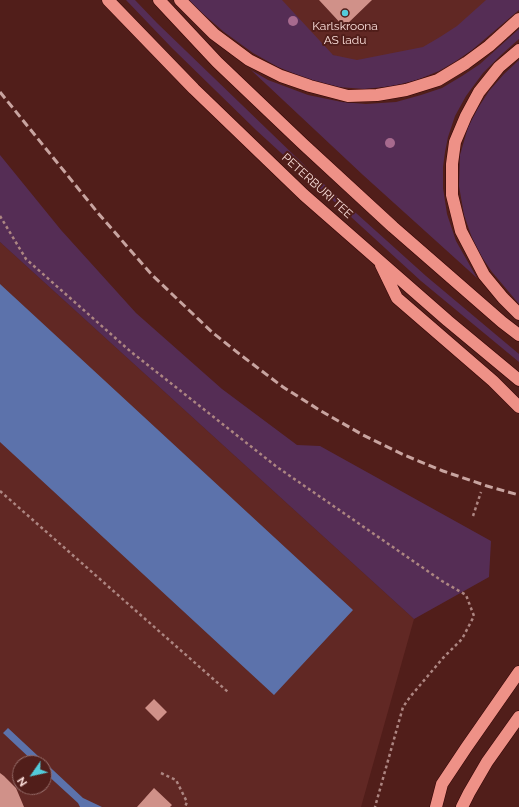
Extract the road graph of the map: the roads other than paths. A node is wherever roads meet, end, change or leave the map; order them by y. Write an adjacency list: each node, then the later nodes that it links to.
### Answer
1 (108, 0): 6 (highway, PETERBURI TEE)
2 (159, 0): 8 (highway, PETERBURI TEE)
3 (180, 0): 4 (highway)
4 (519, 18)
5 (519, 50): 7 (highway)
6 (379, 260): 9 (highway, PETERBURI TEE); 10 (highway)
7 (519, 314)
8 (519, 335)
9 (519, 380)
10 (519, 407)
11 (519, 672): 14 (highway)
12 (519, 717): 13 (highway)
13 (468, 793): 15 (highway); 16 (highway)
14 (436, 807)
15 (462, 807)
16 (467, 807)

